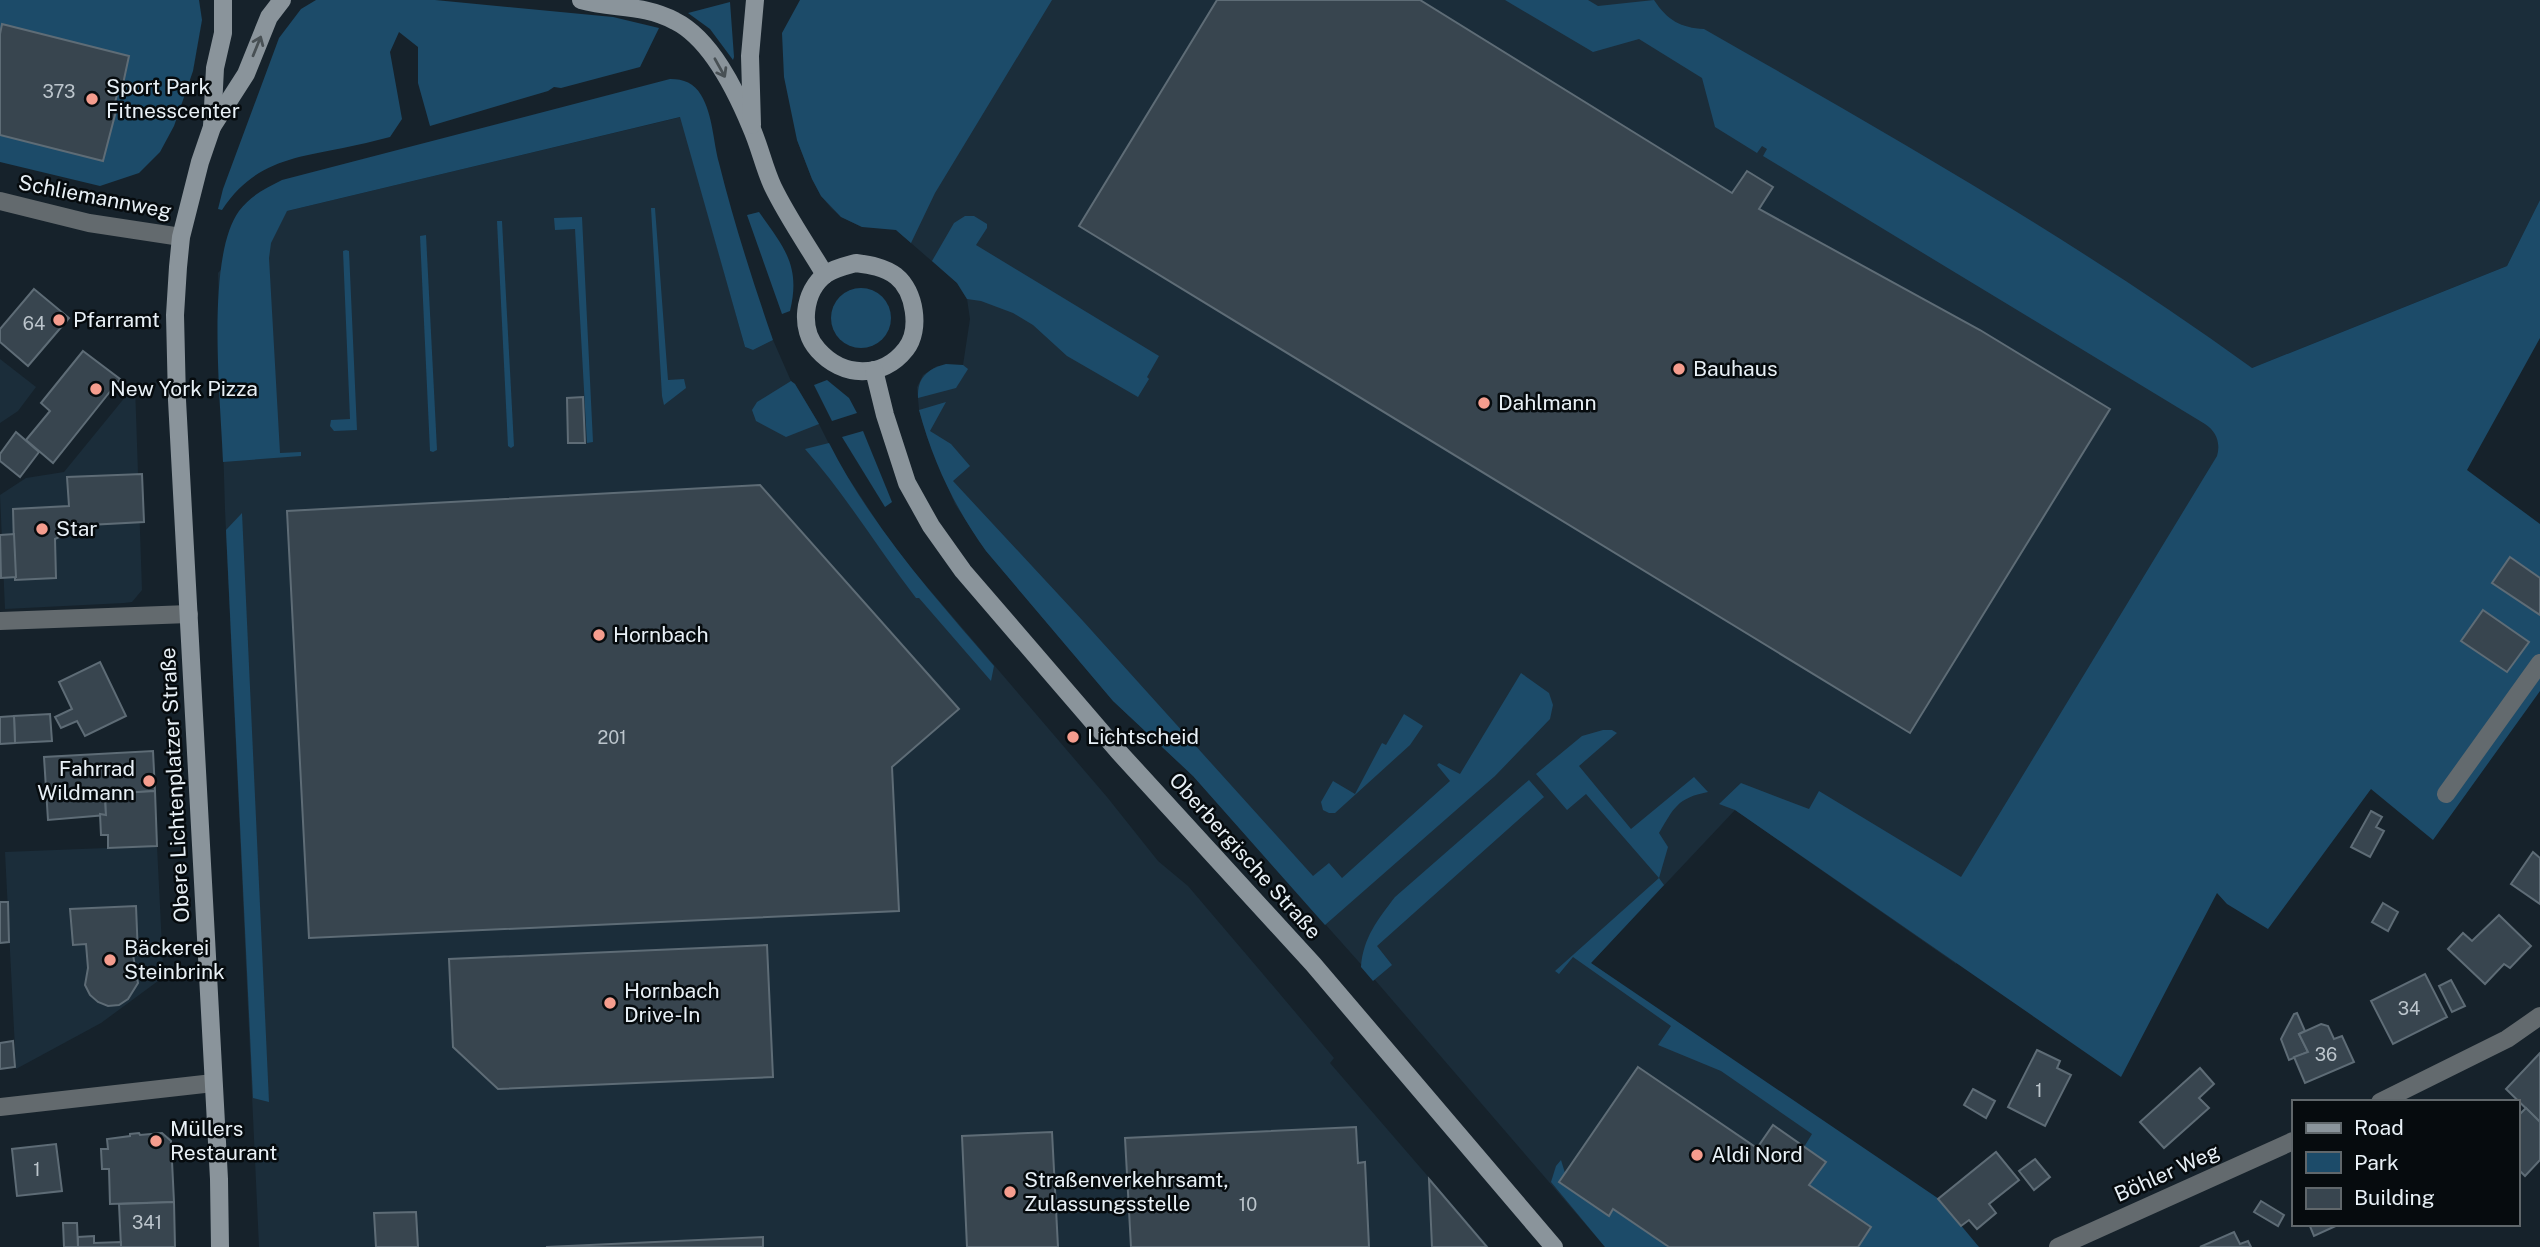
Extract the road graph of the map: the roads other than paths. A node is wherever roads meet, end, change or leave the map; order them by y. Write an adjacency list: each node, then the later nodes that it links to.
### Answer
1 (223, 0): 5 (street)
2 (282, 0): 5 (street, one-way to 2)
3 (581, 0): 6 (street, one-way to 6)
4 (755, 0): 6 (street)
5 (212, 127): 8 (street, Obere Lichtenplatzer Straße)
6 (752, 128): 9 (street)
7 (0, 201): 8 (street, Schliemannweg)
8 (181, 237): 11 (street, Obere Lichtenplatzer Straße)
9 (825, 275): 10 (street); 10 (street)
10 (874, 370): 21 (street, Oberbergische Straße)
11 (189, 614): 12 (street); 16 (street, Obere Lichtenplatzer Straße)
12 (0, 621)
13 (2540, 663): 14 (street)
14 (2446, 794)
15 (2540, 1016): 17 (street)
16 (213, 1083): 18 (street); 20 (street, Obere Lichtenplatzer Straße)
17 (2385, 1100)
18 (0, 1107)
19 (2292, 1141): 22 (street, Böhler Weg)
20 (220, 1247)
21 (1554, 1247)
22 (2059, 1247)

